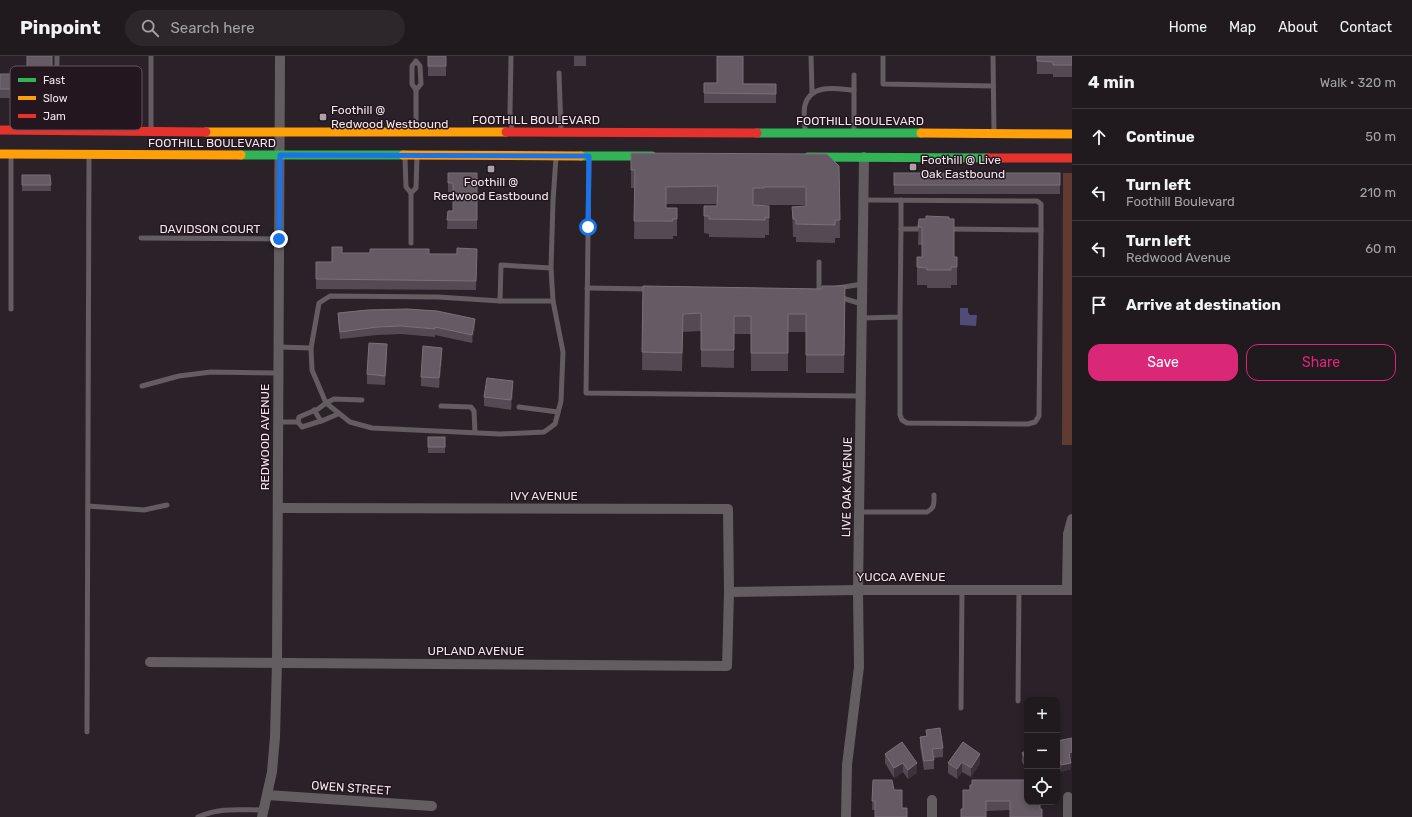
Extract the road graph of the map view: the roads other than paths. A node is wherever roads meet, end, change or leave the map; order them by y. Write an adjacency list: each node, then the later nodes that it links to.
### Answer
1 (57, 56): 9 (lane)
2 (151, 56): 18 (lane)
3 (280, 56): 21 (street, REDWOOD AVENUE)
4 (511, 56): 19 (lane)
5 (811, 56): 15 (lane)
6 (883, 56): 12 (lane)
7 (994, 56): 12 (lane)
8 (416, 59): 13 (lane); 13 (lane)
9 (57, 66)
10 (559, 73): 20 (lane)
11 (854, 75): 14 (lane)
12 (993, 86): 25 (lane)
13 (416, 90): 22 (lane)
14 (854, 90): 15 (lane); 24 (lane)
15 (812, 92): 23 (lane)
16 (0, 130): 17 (main road, FOOTHILL BOULEVARD)
17 (56, 130): 18 (main road, FOOTHILL BOULEVARD)
18 (151, 132): 21 (main road, FOOTHILL BOULEVARD)
19 (512, 132): 20 (main road, FOOTHILL BOULEVARD); 22 (main road, FOOTHILL BOULEVARD)
20 (561, 132): 23 (main road, FOOTHILL BOULEVARD)
21 (280, 133): 22 (main road, FOOTHILL BOULEVARD); 30 (street, REDWOOD AVENUE)
22 (416, 133)
23 (805, 133): 24 (main road, FOOTHILL BOULEVARD)
24 (854, 133): 25 (main road, FOOTHILL BOULEVARD)
25 (994, 134): 26 (main road, FOOTHILL BOULEVARD)
26 (1072, 134)
27 (0, 154): 28 (main road, FOOTHILL BOULEVARD)
28 (11, 154): 29 (main road, FOOTHILL BOULEVARD); 58 (lane)
29 (89, 154): 30 (main road, FOOTHILL BOULEVARD); 78 (lane)
30 (280, 155): 31 (main road, FOOTHILL BOULEVARD); 47 (street, REDWOOD AVENUE)
31 (405, 155): 32 (main road, FOOTHILL BOULEVARD); 39 (lane)
32 (417, 155): 33 (main road, FOOTHILL BOULEVARD); 39 (lane)
33 (556, 156): 34 (main road, FOOTHILL BOULEVARD); 50 (lane)
34 (589, 156): 35 (main road, FOOTHILL BOULEVARD); 52 (lane)
35 (660, 156)
36 (801, 156): 37 (main road)
37 (864, 157): 38 (main road); 40 (street, LIVE OAK AVENUE)
38 (1072, 158)
39 (411, 193): 48 (lane)
40 (864, 200): 41 (lane); 51 (street, LIVE OAK AVENUE)
41 (901, 200): 42 (lane); 45 (lane)
42 (901, 229): 43 (lane); 59 (lane)
43 (932, 229)
44 (940, 229): 45 (lane)
45 (1041, 230): 59 (lane)
46 (141, 238): 47 (lane, DAVIDSON COURT)
47 (279, 239): 61 (street, REDWOOD AVENUE)
48 (411, 243)
49 (819, 262): 54 (lane)
50 (551, 268): 55 (lane); 56 (lane)
51 (862, 284): 57 (street, LIVE OAK AVENUE); 57 (lane)
52 (587, 288): 53 (lane); 65 (lane)
53 (651, 289)
54 (811, 292)
55 (500, 301): 56 (lane); 62 (lane)
56 (553, 301): 71 (lane)
57 (862, 304): 60 (street, LIVE OAK AVENUE)
58 (11, 310)
59 (900, 317): 60 (lane)
60 (862, 318): 65 (street, LIVE OAK AVENUE)
61 (279, 347): 62 (lane); 63 (street, REDWOOD AVENUE)
62 (312, 348): 67 (lane)
63 (279, 373): 64 (lane); 74 (street, REDWOOD AVENUE)
64 (142, 386)
65 (861, 396): 81 (street, LIVE OAK AVENUE)
66 (362, 400): 67 (lane)
67 (326, 403): 70 (lane); 72 (lane)
68 (441, 406): 76 (lane)
69 (519, 407): 71 (lane)
70 (314, 410): 73 (lane); 75 (lane)
71 (558, 412): 76 (lane)
72 (338, 414): 73 (lane); 76 (lane)
73 (321, 421): 75 (lane)
74 (278, 422): 75 (lane); 80 (street, REDWOOD AVENUE)
75 (298, 422)
76 (475, 432)
77 (934, 495): 81 (lane)
78 (88, 506): 79 (lane); 92 (lane)
79 (167, 506)
80 (278, 508): 87 (street, IVY AVENUE); 89 (street, REDWOOD AVENUE)
81 (859, 512): 83 (street, LIVE OAK AVENUE)
82 (1072, 519): 86 (street)
83 (858, 590): 84 (street, YUCCA AVENUE); 87 (street, YUCCA AVENUE); 99 (street, LIVE OAK AVENUE)
84 (962, 590): 85 (street, YUCCA AVENUE); 91 (lane)
85 (1019, 590): 86 (street, YUCCA AVENUE); 90 (lane)
86 (1070, 590)
87 (729, 592): 89 (street, UPLAND AVENUE)
88 (150, 662): 89 (street, UPLAND AVENUE)
89 (277, 662): 93 (street, REDWOOD AVENUE)
90 (1018, 701)
91 (961, 708)
92 (87, 732)
93 (268, 795): 96 (street, OWEN STREET); 97 (street, REDWOOD AVENUE)
94 (1068, 798): 101 (street)
95 (932, 800): 100 (street)
96 (432, 806)
97 (263, 814): 98 (lane)
98 (198, 817)
99 (846, 817)
100 (932, 817)
101 (1068, 817)

